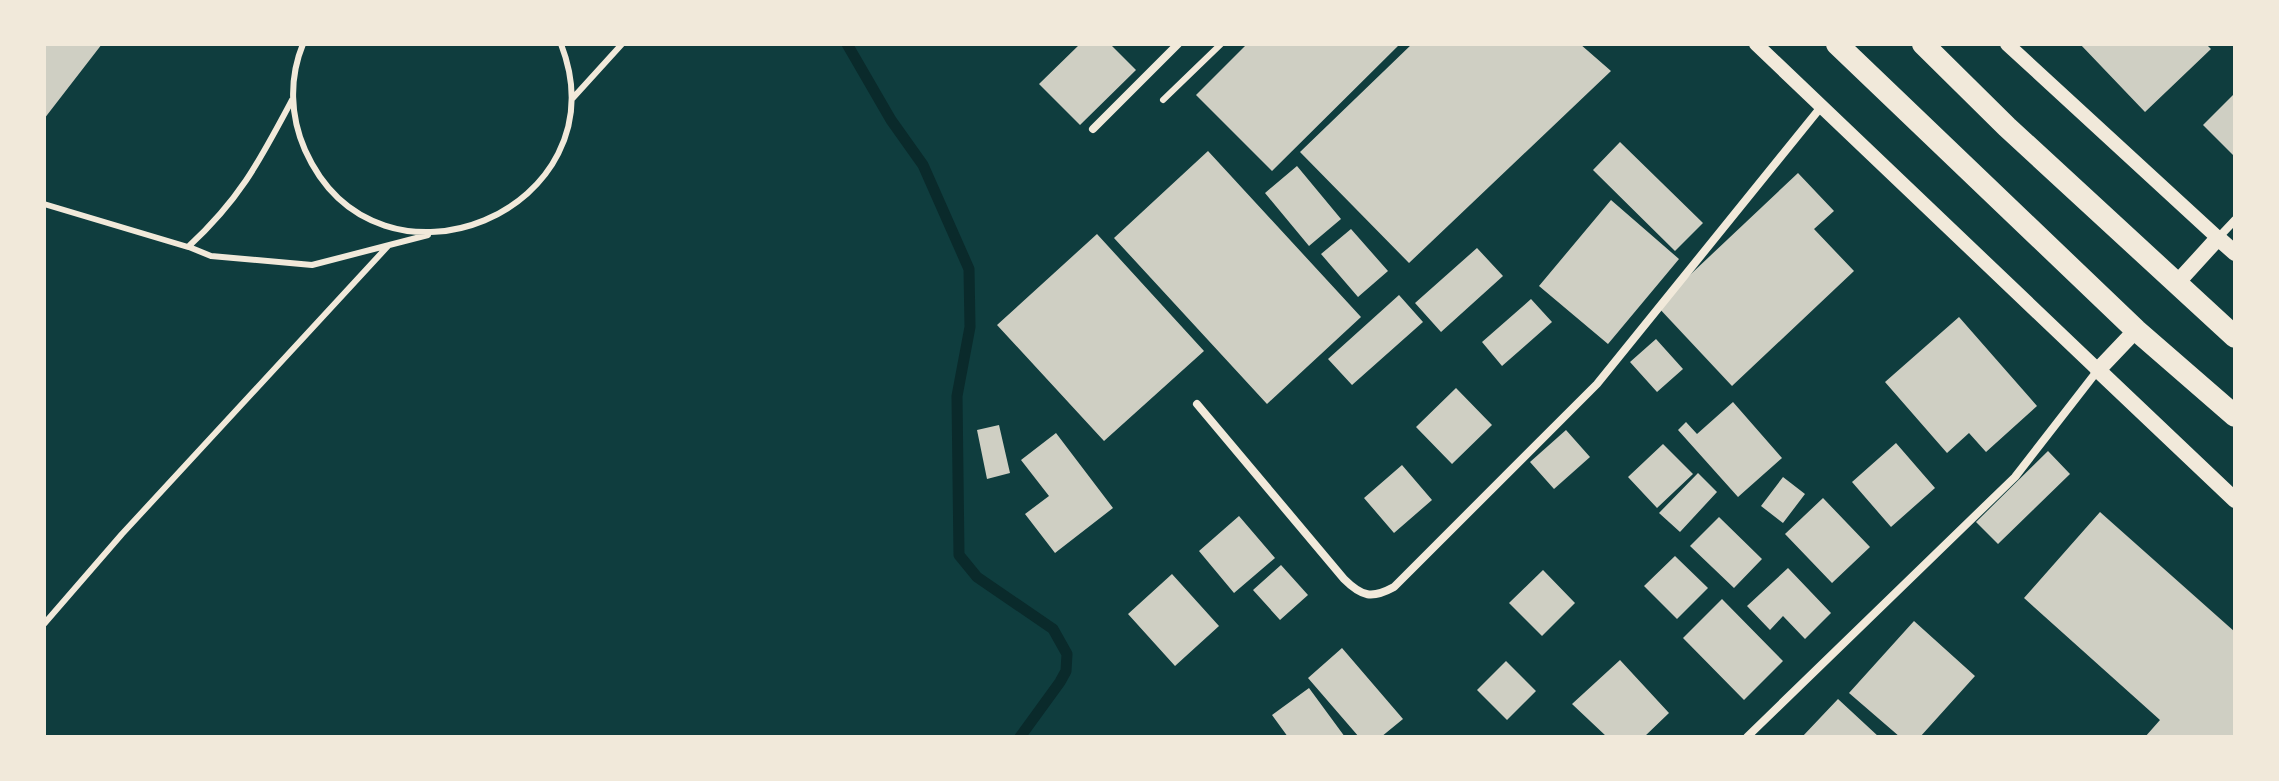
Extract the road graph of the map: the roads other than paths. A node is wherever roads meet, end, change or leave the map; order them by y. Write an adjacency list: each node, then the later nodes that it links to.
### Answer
1 (296, 44): 11 (lane)
2 (303, 44): 11 (lane)
3 (561, 44): 13 (lane)
4 (622, 44): 13 (lane)
5 (1178, 44): 16 (street)
6 (1221, 44): 14 (lane)
7 (1756, 44): 15 (street)
8 (1837, 44): 25 (highway)
9 (1923, 44): 24 (highway)
10 (2007, 44): 20 (street)
11 (296, 62): 12 (lane)
12 (292, 99): 19 (lane); 22 (lane)
13 (572, 99): 19 (lane)
14 (1163, 100)
15 (1821, 107): 27 (street); 28 (street)
16 (1093, 129)
17 (44, 204): 22 (lane)
18 (2235, 220): 20 (street)
19 (431, 234): 21 (lane)
20 (2218, 238): 23 (main road); 24 (main road)
21 (388, 246): 22 (lane); 31 (lane)
22 (188, 247)
23 (2235, 253)
24 (2176, 284): 26 (highway)
25 (2136, 330): 27 (main road); 29 (highway)
26 (2235, 337)
27 (2098, 370): 30 (main road); 32 (street)
28 (1197, 404)
29 (2235, 416)
30 (2235, 500)
31 (44, 624)
32 (1747, 737)

